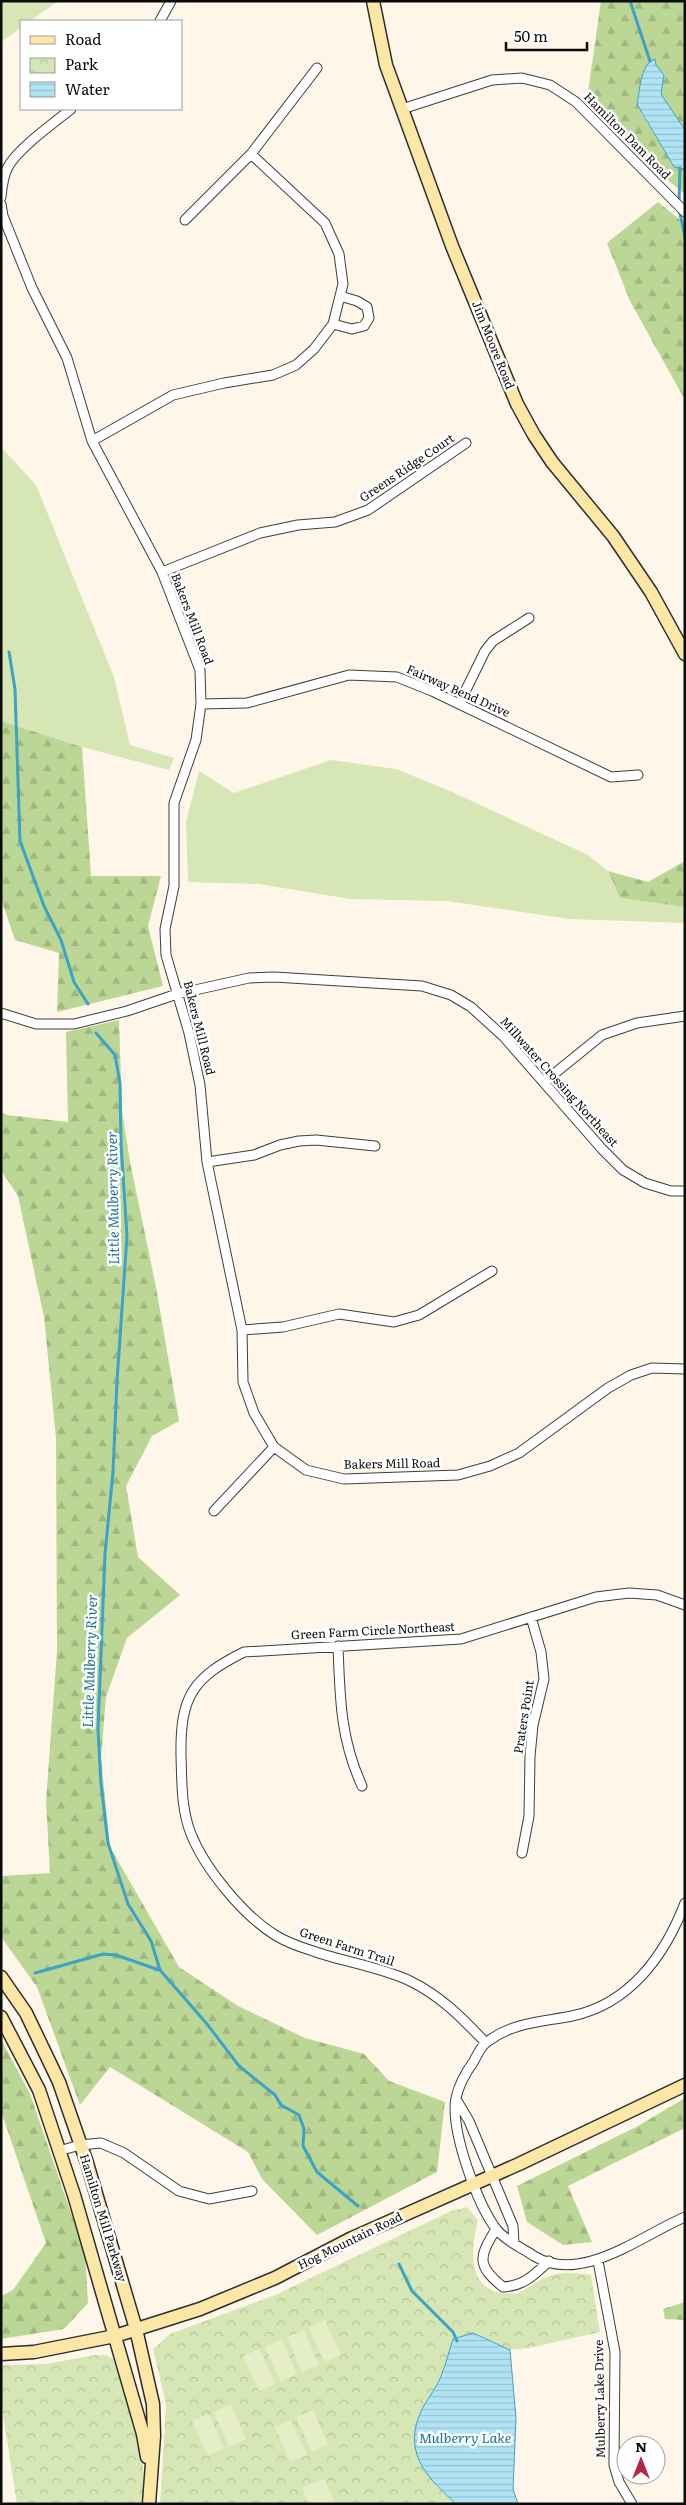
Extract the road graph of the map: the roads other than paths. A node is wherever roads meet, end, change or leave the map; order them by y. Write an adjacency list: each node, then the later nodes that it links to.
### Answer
1 (171, 1): 3 (street)
2 (373, 1): 5 (street, Jim Moore Road)
3 (161, 20)
4 (317, 68): 7 (street)
5 (402, 109): 10 (street, Hamilton Dam Road); 18 (street, Jim Moore Road)
6 (70, 110): 8 (street)
7 (251, 154): 11 (street); 12 (street)
8 (1, 197)
9 (1, 204): 14 (street, Bakers Mill Road)
10 (685, 212)
11 (185, 220)
12 (340, 296): 13 (street); 13 (street)
13 (333, 324): 14 (street)
14 (92, 441): 16 (street, Bakers Mill Road)
15 (466, 443): 16 (street, Greens Ridge Court)
16 (162, 572): 19 (street, Bakers Mill Road)
17 (529, 618): 20 (street)
18 (685, 654)
19 (200, 704): 20 (street, Fairway Bend Drive); 22 (street, Bakers Mill Road)
20 (459, 704): 21 (street, Fairway Bend Drive)
21 (638, 775)
22 (177, 994): 23 (street, Millwater Crossing Northeast); 25 (street, Millwater Crossing Northeast); 27 (street, Bakers Mill Road)
23 (1, 1013)
24 (685, 1016): 25 (street)
25 (544, 1082): 28 (street, Millwater Crossing Northeast)
26 (375, 1146): 27 (street)
27 (207, 1162): 30 (street, Bakers Mill Road)
28 (685, 1191)
29 (492, 1271): 30 (street)
30 (242, 1330): 32 (street, Bakers Mill Road)
31 (685, 1369): 32 (street, Bakers Mill Road)
32 (274, 1447): 33 (street)
33 (214, 1511)
34 (685, 1605): 35 (street, Green Farm Circle Northeast)
35 (531, 1617): 36 (street, Green Farm Circle Northeast); 39 (street, Praters Point)
36 (338, 1646): 37 (street, Green Farm Circle Northeast); 38 (street)
37 (191, 1694): 43 (street, Green Farm Trail)
38 (362, 1786)
39 (522, 1853)
40 (685, 1903): 43 (street)
41 (1, 1977): 46 (street, Hamilton Mill Parkway)
42 (1, 2017): 47 (street, Hamilton Mill Parkway)
43 (486, 2043): 45 (street)
44 (685, 2085): 48 (street, Hog Mountain Road)
45 (456, 2099): 48 (street); 49 (street)
46 (80, 2145): 47 (street); 50 (street); 56 (street, Hamilton Mill Parkway)
47 (59, 2151): 57 (street, Hamilton Mill Parkway)
48 (492, 2175): 49 (street, Hog Mountain Road); 53 (street)
49 (474, 2183): 52 (street); 56 (street, Hog Mountain Road)
50 (252, 2191)
51 (685, 2218): 54 (street)
52 (496, 2229): 53 (street); 55 (street)
53 (514, 2244): 55 (street)
54 (598, 2260): 55 (street); 61 (street, Mulberry Lake Drive)
55 (549, 2261)
56 (136, 2329): 57 (street, Hog Mountain Road); 59 (street, Hamilton Mill Parkway)
57 (115, 2336): 58 (street, Hog Mountain Road); 59 (street, Hamilton Mill Parkway)
58 (1, 2354)
59 (150, 2474): 60 (street, Hamilton Mill Parkway)
60 (149, 2504)
61 (632, 2504)

